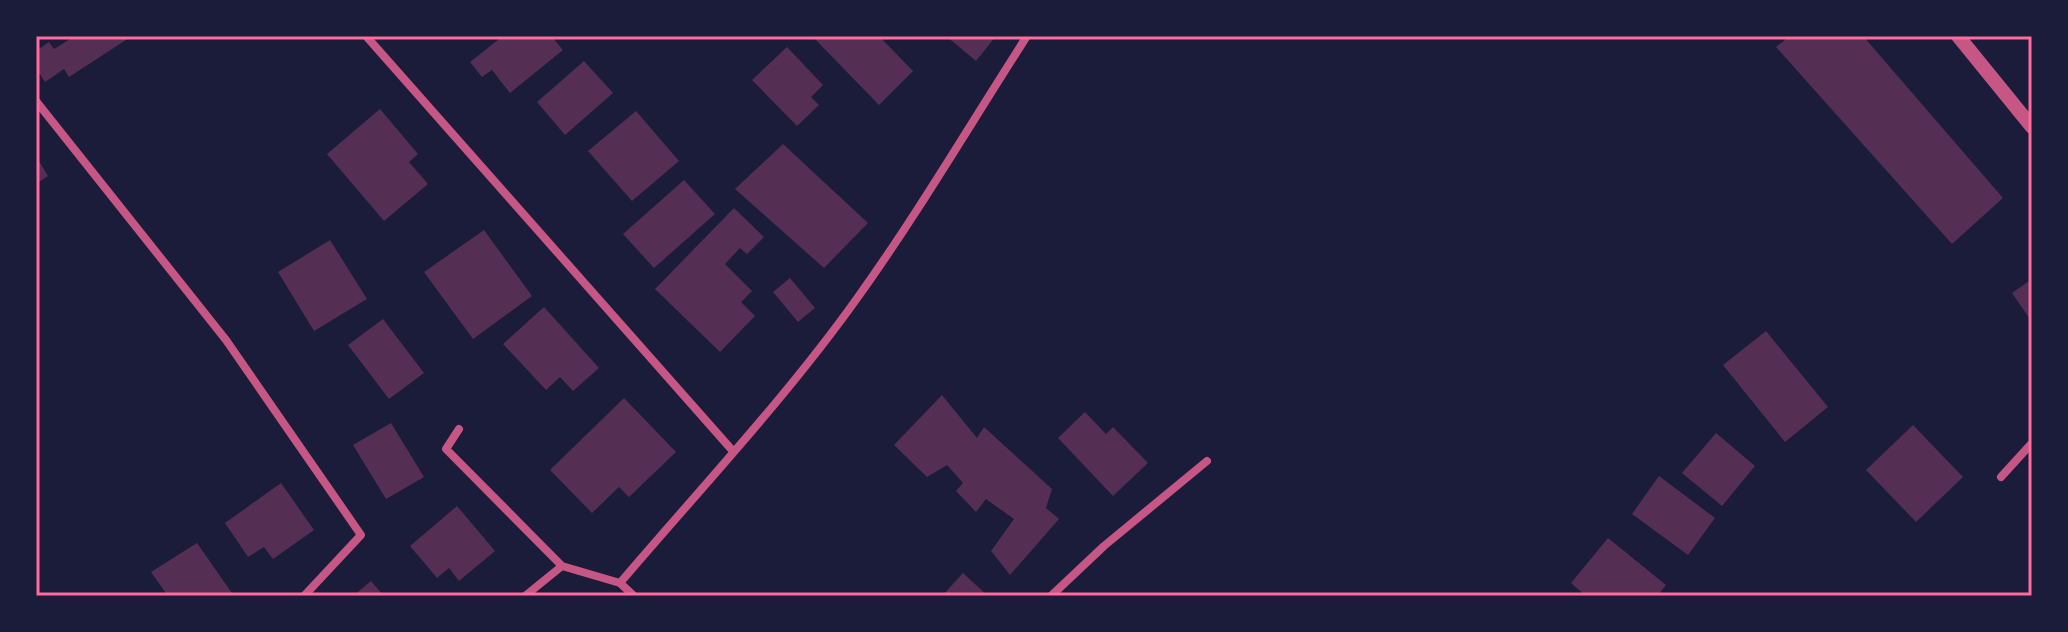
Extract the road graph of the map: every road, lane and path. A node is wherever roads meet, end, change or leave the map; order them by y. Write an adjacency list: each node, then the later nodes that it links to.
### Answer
1 (366, 36): 8 (street)
2 (1027, 36): 8 (street)
3 (1958, 36): 5 (street)
4 (36, 101): 13 (street)
5 (2032, 127)
6 (459, 429): 11 (street)
7 (2032, 443): 10 (street)
8 (732, 450): 12 (street)
9 (1207, 461): 16 (street)
10 (2001, 477)
11 (562, 566): 12 (street); 14 (street)
12 (620, 583): 15 (street)
13 (304, 596)
14 (525, 596)
15 (634, 596)
16 (1051, 596)

